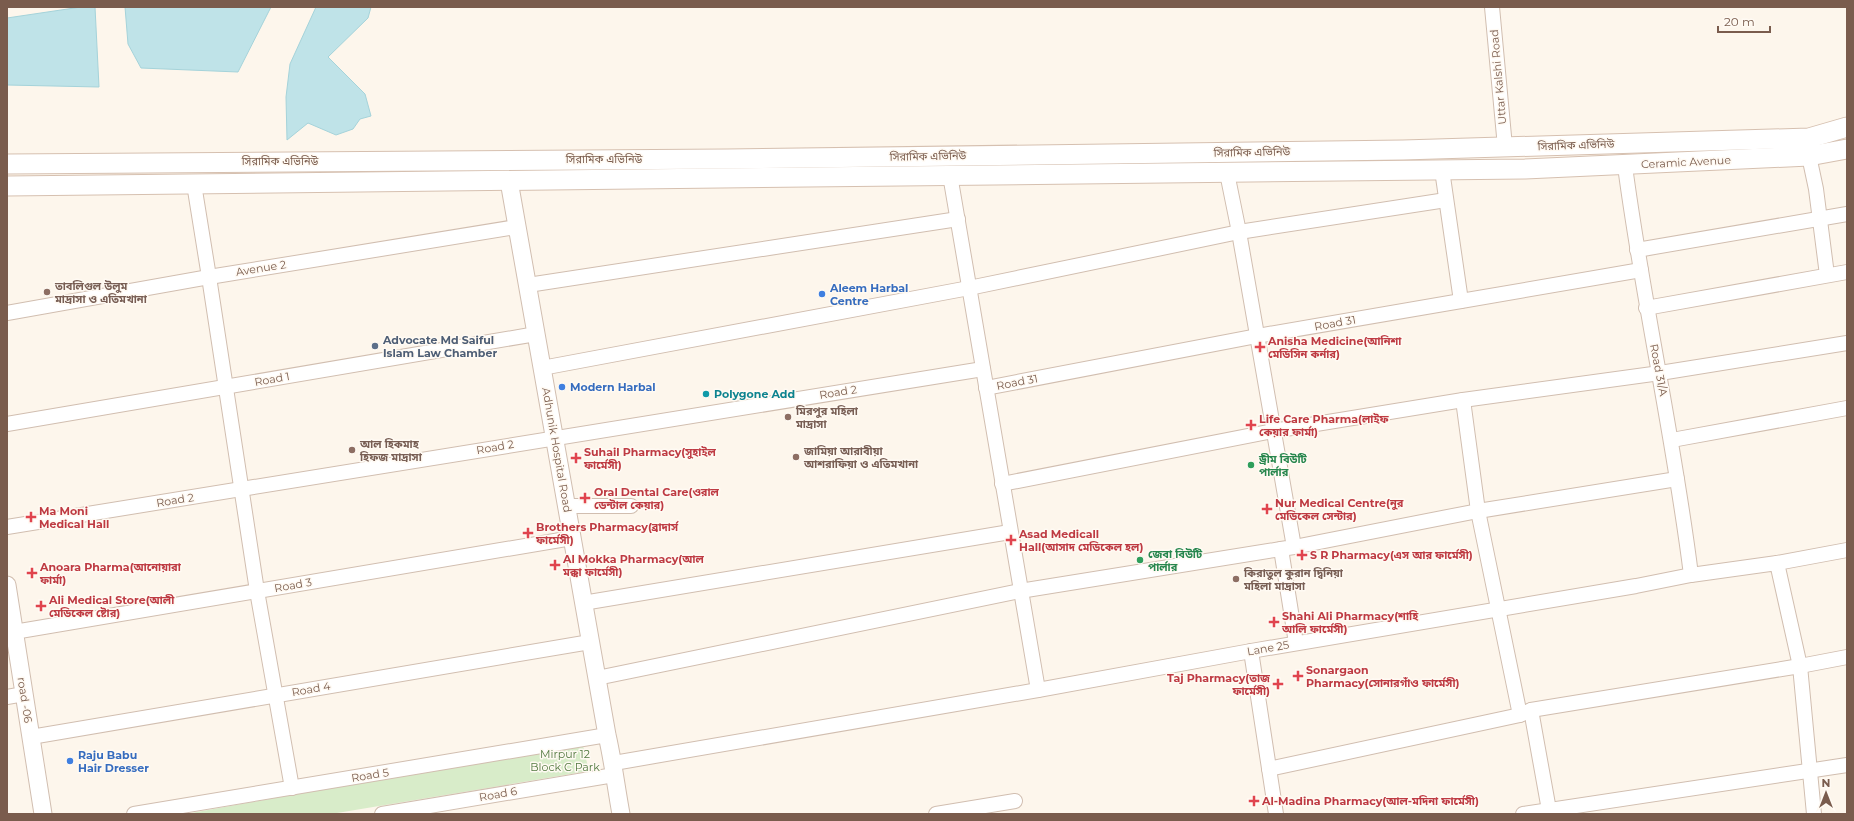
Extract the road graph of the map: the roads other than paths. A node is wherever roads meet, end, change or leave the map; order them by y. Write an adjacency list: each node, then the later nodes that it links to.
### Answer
1 (1492, 7): 3 (street, Uttar Kalshi Road)
2 (1847, 127): 3 (main road, সিরামিক এভিনিউ)
3 (1505, 147): 6 (main road, সিরামিক এভিনিউ)
4 (1847, 149): 5 (main road, Ceramic Avenue)
5 (1809, 156): 7 (main road, Ceramic Avenue); 18 (street)
6 (7, 164)
7 (1626, 166): 8 (main road, Ceramic Avenue); 21 (street, Road 31/A)
8 (1525, 169): 9 (main road, সিরামিক এভিনিউ)
9 (1442, 170): 10 (main road, সিরামিক এভিনিউ); 15 (street)
10 (1227, 172): 11 (main road, সিরামিক এভিনিউ); 20 (street)
11 (950, 175): 12 (main road, সিরামিক এভিনিউ); 17 (street)
12 (509, 181): 13 (main road, সিরামিক এভিনিউ); 19 (street, Adhunik Hospital Road)
13 (194, 184): 14 (main road, সিরামিক এভিনিউ); 25 (street)
14 (7, 186)
15 (1446, 200): 20 (street); 28 (street)
16 (1847, 214): 18 (street)
17 (958, 219): 26 (street); 27 (street)
18 (1820, 219): 21 (street); 24 (street)
19 (516, 227): 25 (street, Avenue 2); 26 (street, Adhunik Hospital Road)
20 (1239, 232): 27 (street); 32 (street)
21 (1637, 250): 22 (street, Road 31/A)
22 (1641, 270): 28 (street, Road 31); 29 (street, Road 31/A)
23 (1847, 272): 24 (street)
24 (1826, 275): 29 (street)
25 (210, 277): 30 (street, Avenue 2); 37 (street)
26 (528, 285): 31 (street, Adhunik Hospital Road)
27 (969, 288): 34 (street); 35 (street)
28 (1461, 301): 32 (street, Road 31)
29 (1646, 308): 36 (street, Road 31/A)
30 (7, 313)
31 (536, 334): 34 (street, Adhunik Hospital Road); 37 (street, Road 1)
32 (1258, 336): 38 (street, Road 31); 42 (street)
33 (1847, 343): 36 (street)
34 (542, 368): 43 (street, Adhunik Hospital Road)
35 (983, 368): 38 (street); 43 (street, Road 2)
36 (1660, 373): 39 (street); 44 (street, Road 31/A)
37 (225, 387): 41 (street, Road 1); 47 (street)
38 (986, 388): 46 (street)
39 (1463, 400): 42 (street); 50 (street)
40 (1847, 408): 44 (street)
41 (7, 424)
42 (1273, 431): 46 (street); 54 (street)
43 (554, 437): 47 (street, Road 2); 48 (street, Adhunik Hospital Road)
44 (1672, 440): 45 (street, Road 31/A)
45 (1677, 479): 50 (street); 57 (street, Road 31/A)
46 (1002, 484): 52 (street)
47 (241, 490): 51 (street, Road 2); 60 (street)
48 (566, 506): 49 (street); 53 (street, Adhunik Hospital Road)
49 (632, 506)
50 (1478, 511): 54 (street); 62 (street)
51 (7, 527)
52 (1010, 532): 59 (street); 61 (street)
53 (572, 538): 60 (street, Road 3); 61 (street, Adhunik Hospital Road)
54 (1288, 548): 59 (street); 65 (street)
55 (1847, 550): 56 (street, Lane 25)
56 (1776, 563): 57 (street, Lane 25); 68 (street)
57 (1691, 575): 62 (street, Lane 25)
58 (7, 585): 63 (street, road -06)
59 (1020, 590): 69 (street); 70 (street)
60 (257, 591): 63 (street, Road 3); 72 (street)
61 (583, 603): 64 (street, Adhunik Hospital Road)
62 (1499, 608): 65 (street, Lane 25); 74 (street)
63 (14, 632): 71 (street, road -06)
64 (590, 642): 69 (street, Adhunik Hospital Road); 72 (street, Road 4)
65 (1296, 643): 66 (street, Lane 25)
66 (1251, 651): 70 (street, Lane 25); 79 (street)
67 (1847, 657): 68 (street)
68 (1800, 666): 74 (street); 80 (street)
69 (597, 678): 75 (street, Adhunik Hospital Road)
70 (1038, 690): 78 (street, Lane 25)
71 (24, 694): 73 (street); 76 (street, road -06)
72 (275, 696): 76 (street, Road 4); 81 (street)
73 (7, 697)
74 (1525, 713): 79 (street); 83 (street)
75 (607, 735): 78 (street, Adhunik Hospital Road); 81 (street, Road 5)
76 (31, 737): 84 (street, road -06)
77 (1847, 765): 80 (street)
78 (614, 769): 86 (street, Road 6); 87 (street, Adhunik Hospital Road)
79 (1269, 769): 89 (street)
80 (1810, 771): 83 (street); 91 (street)
81 (292, 788): 85 (street, Road 5)
82 (1016, 801): 88 (street)
83 (1549, 810): 90 (street)
84 (43, 814)
85 (134, 814)
86 (382, 814)
87 (621, 814)
88 (936, 814)
89 (1276, 814)
90 (1523, 814)
91 (1814, 814)

